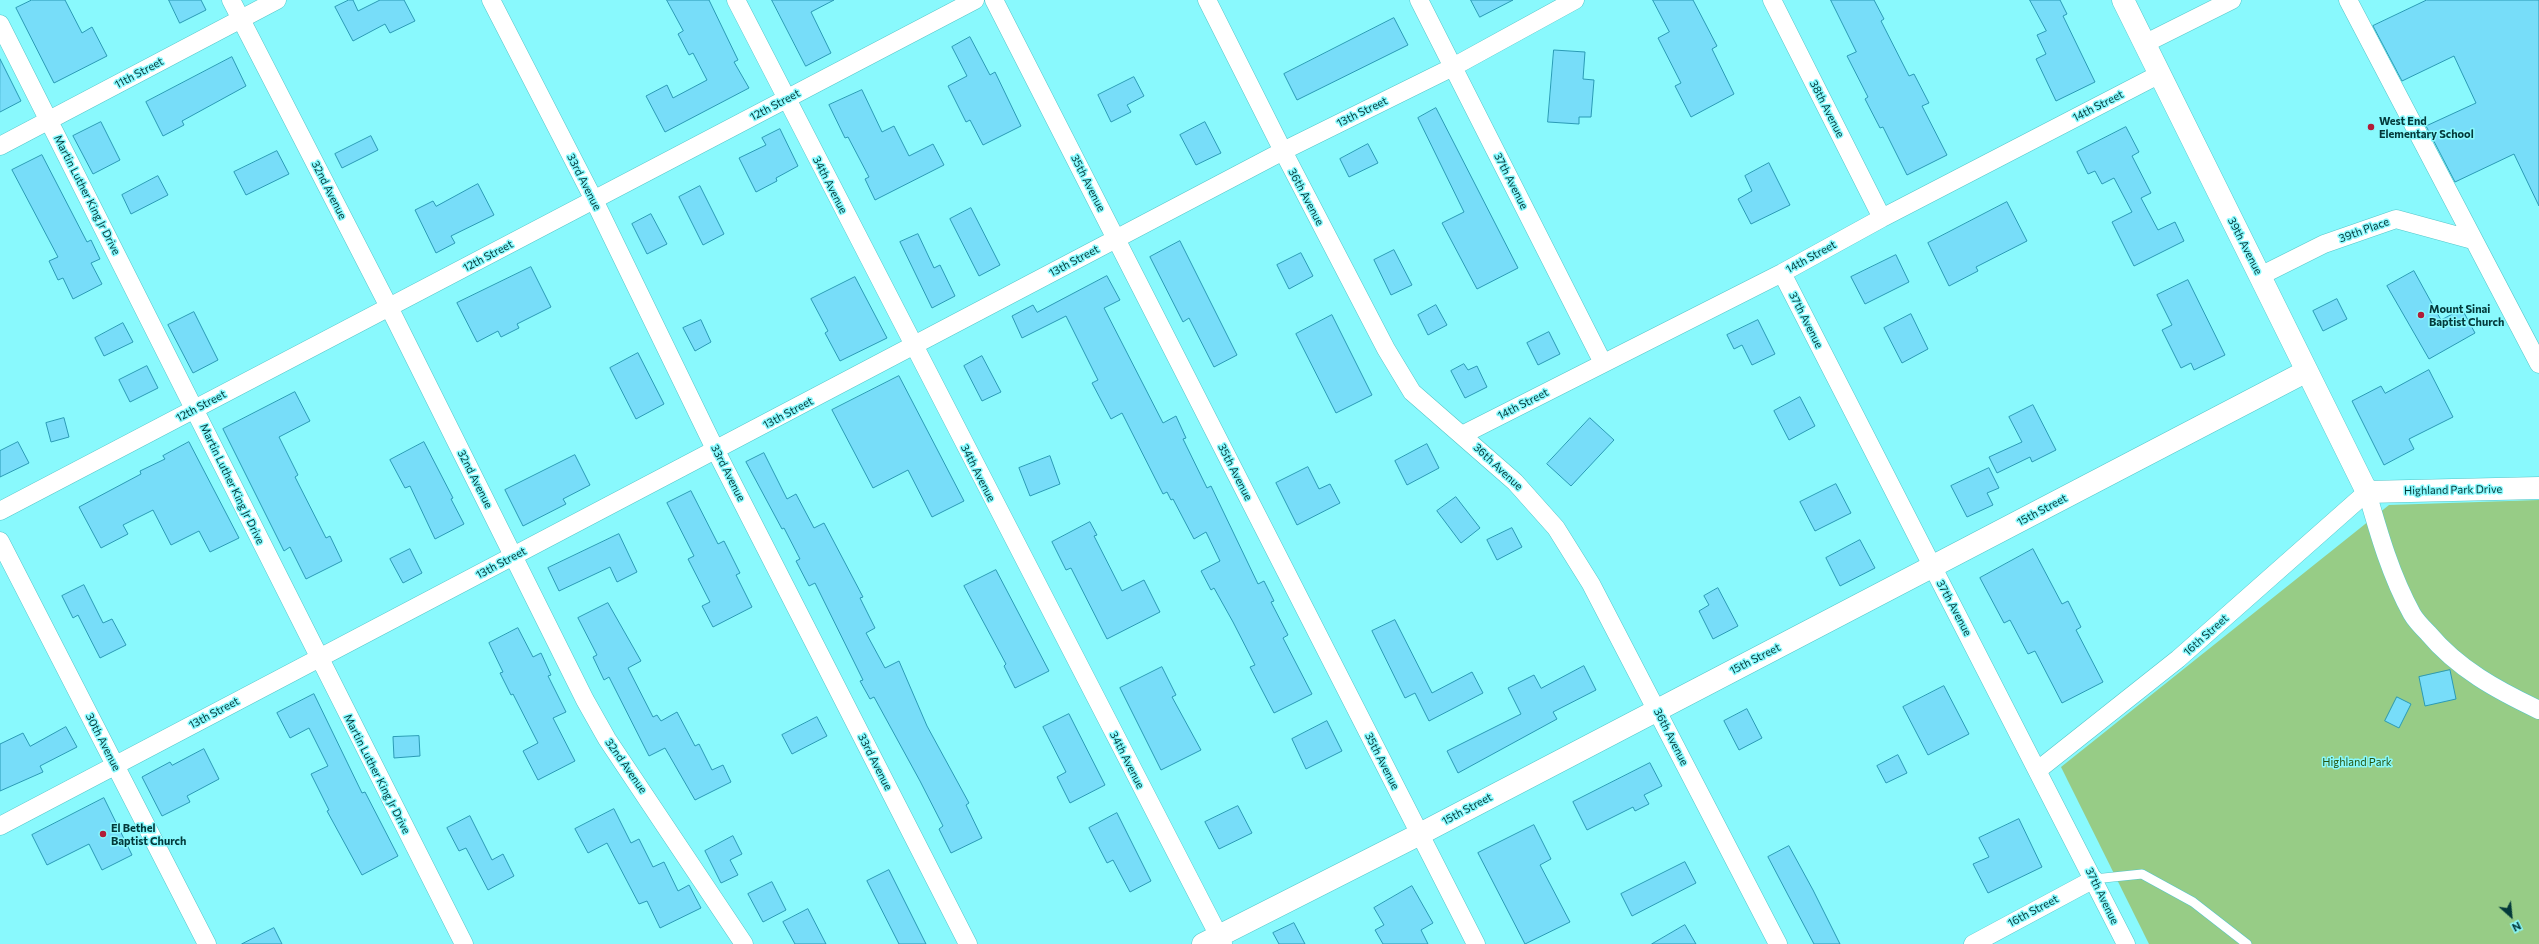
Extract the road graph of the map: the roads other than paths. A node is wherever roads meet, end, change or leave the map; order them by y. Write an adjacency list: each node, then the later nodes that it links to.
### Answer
1 (231, 0): 14 (street, 32nd Avenue)
2 (277, 0): 14 (street, 11th Street)
3 (491, 0): 23 (street, 33rd Avenue)
4 (736, 0): 19 (street, 34th Avenue)
5 (976, 0): 19 (street, 12th Street)
6 (994, 0): 25 (street, 35th Avenue)
7 (1207, 0): 22 (street, 36th Avenue)
8 (1419, 0): 17 (street, 37th Avenue)
9 (1575, 0): 17 (street, 13th Street)
10 (1772, 0): 24 (street, 38th Avenue)
11 (2123, 0): 16 (street, 39th Avenue)
12 (2232, 0): 16 (street)
13 (2348, 0): 26 (street)
14 (241, 19): 20 (street, 11th Street); 29 (street, 32nd Avenue)
15 (0, 24): 20 (street, Martin Luther King Jr Drive)
16 (2146, 43): 18 (street, 39th Avenue)
17 (1453, 67): 22 (street, 13th Street); 31 (street, 37th Avenue)
18 (2158, 75): 24 (street, 14th Street); 28 (street, 39th Avenue)
19 (786, 100): 23 (street, 12th Street); 30 (street, 34th Avenue)
20 (49, 120): 21 (street, 11th Street); 34 (street, Martin Luther King Jr Drive)
21 (0, 146)
22 (1283, 152): 25 (street, 13th Street); 35 (street, 36th Avenue)
23 (594, 200): 29 (street, 12th Street); 36 (street, 33rd Avenue)
24 (1882, 218): 27 (street, 14th Street)
25 (1116, 239): 30 (street, 13th Street); 49 (street, 35th Avenue)
26 (2473, 240): 28 (street, 39th Place); 32 (street)
27 (1782, 273): 31 (street, 14th Street); 42 (street, 37th Avenue)
28 (2260, 276): 33 (street, 39th Avenue)
29 (389, 307): 34 (street, 12th Street); 41 (street, 32nd Avenue)
30 (913, 346): 36 (street, 13th Street); 51 (street, 34th Avenue)
31 (1602, 363): 35 (street, 14th Street)
32 (2539, 364)
33 (2305, 372): 38 (street, 39th Avenue); 42 (street, 15th Street)
34 (194, 409): 39 (street, 12th Street); 43 (street, Martin Luther King Jr Drive)
35 (1462, 435): 44 (street, 36th Avenue)
36 (716, 451): 41 (street, 13th Street); 55 (street, 33rd Avenue)
37 (2539, 488): 38 (street, Highland Park Drive)
38 (2366, 492): 45 (street); 47 (street, 16th Street)
39 (0, 511)
40 (0, 541): 46 (street, 30th Avenue)
41 (513, 556): 43 (street, 13th Street); 54 (street, 32nd Avenue)
42 (1932, 568): 44 (street, 15th Street); 47 (street, 37th Avenue)
43 (318, 658): 46 (street, 13th Street); 53 (street, Martin Luther King Jr Drive)
44 (1657, 710): 49 (street, 15th Street); 57 (street, 36th Avenue)
45 (2539, 710)
46 (115, 765): 48 (street, 13th Street); 52 (street, 30th Avenue)
47 (2038, 770): 50 (street, 37th Avenue)
48 (0, 826)
49 (1420, 834): 51 (street, 15th Street); 56 (street, 35th Avenue)
50 (2094, 879): 58 (street, 16th Street); 59 (street, 37th Avenue); 60 (lane)
51 (1215, 941)
52 (207, 944)
53 (464, 944)
54 (744, 944)
55 (968, 944)
56 (1476, 944)
57 (1778, 944)
58 (1973, 944)
59 (2126, 944)
60 (2247, 944)

